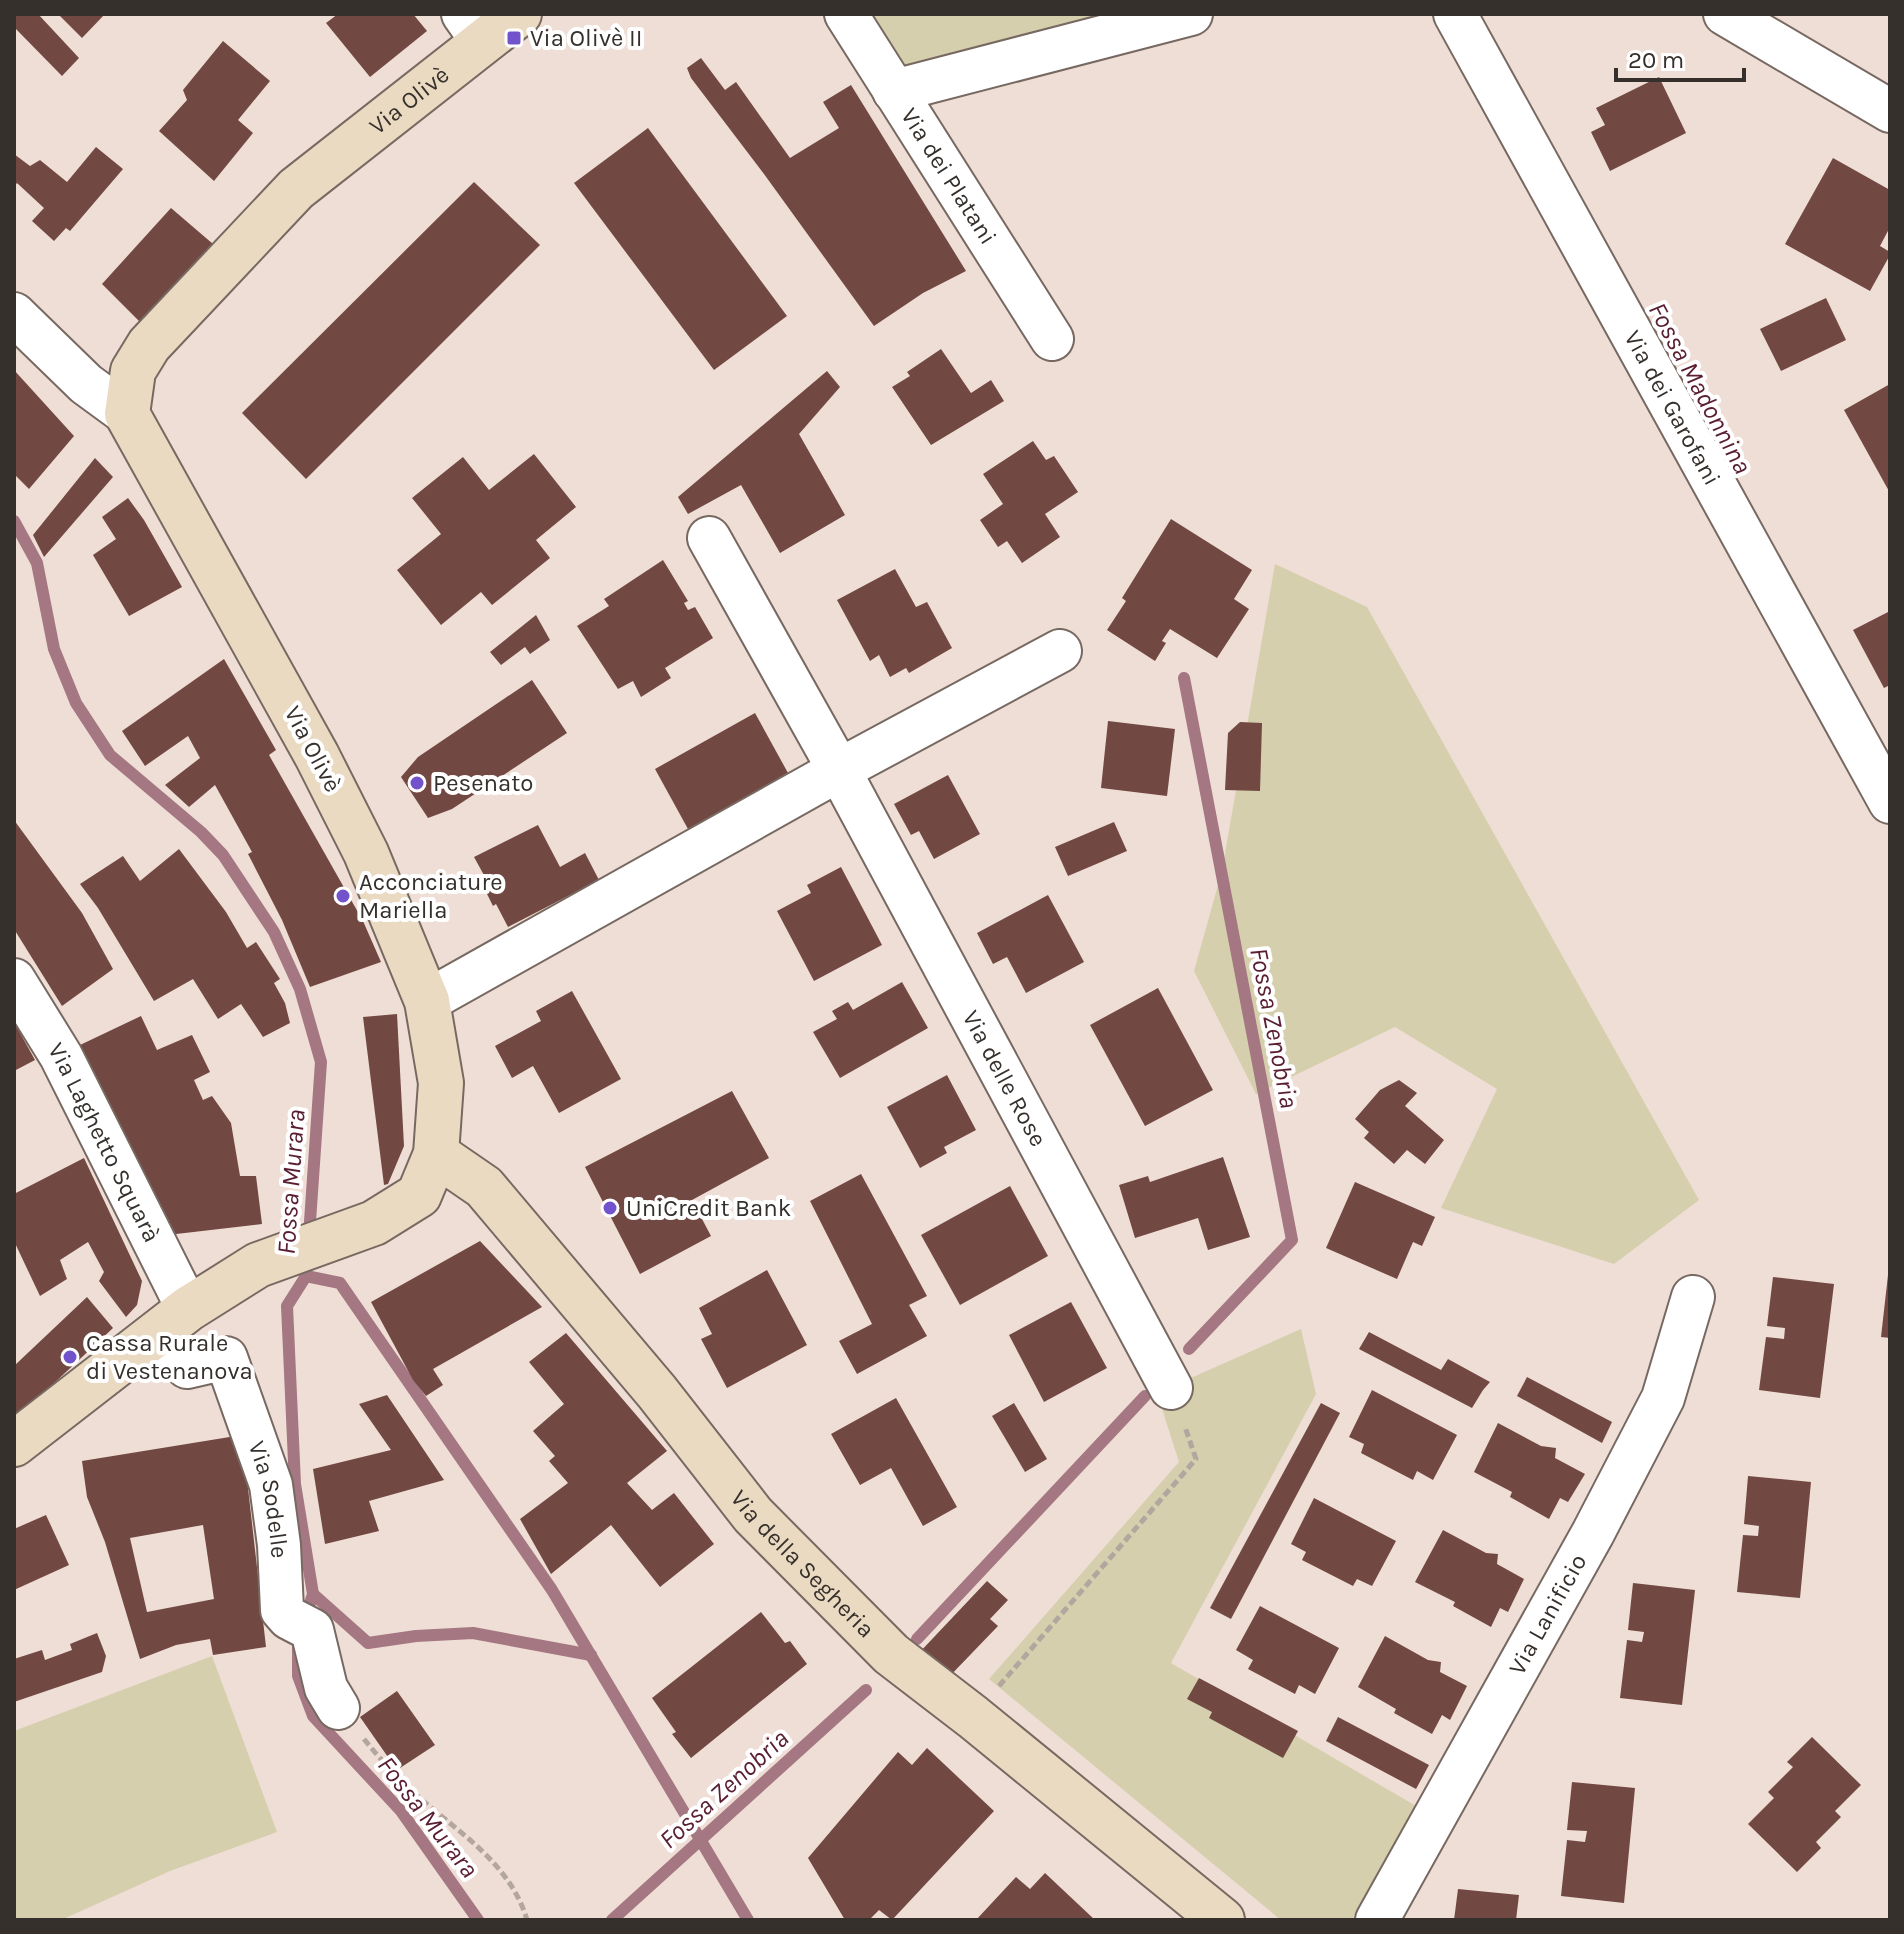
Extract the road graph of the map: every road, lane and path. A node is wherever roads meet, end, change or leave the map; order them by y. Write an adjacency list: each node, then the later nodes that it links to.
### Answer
1 (519, 14): 6 (street, Via Olivè)
2 (846, 14): 7 (street, Via dei Platani)
3 (1191, 14): 7 (street)
4 (1455, 14): 15 (street, Via dei Garofani)
5 (1725, 14): 8 (street)
6 (472, 28): 11 (street, Via Olivè)
7 (894, 91): 10 (street, Via dei Platani)
8 (1890, 111)
9 (14, 314): 11 (street)
10 (1052, 339)
11 (127, 414): 17 (street, Via Olivè)
12 (709, 538): 14 (street, Via delle Rose)
13 (1060, 651): 14 (street)
14 (839, 770): 17 (street); 21 (street, Via delle Rose)
15 (1890, 802)
16 (14, 980): 20 (street, Via Laghetto Squarà)
17 (427, 1001): 18 (street, Via Olivè)
18 (436, 1154): 20 (street, Via Olivè); 24 (street, Via della Segheria)
19 (1693, 1297): 27 (street, Via Lanificio)
20 (173, 1322): 22 (street, Via Olivè); 23 (street, Via Sodelle)
21 (1171, 1388): 24 (path)
22 (14, 1444)
23 (338, 1708): 25 (path)
24 (973, 1717): 26 (street, Via della Segheria)
25 (527, 1920)
26 (1222, 1920)
27 (1377, 1920)

